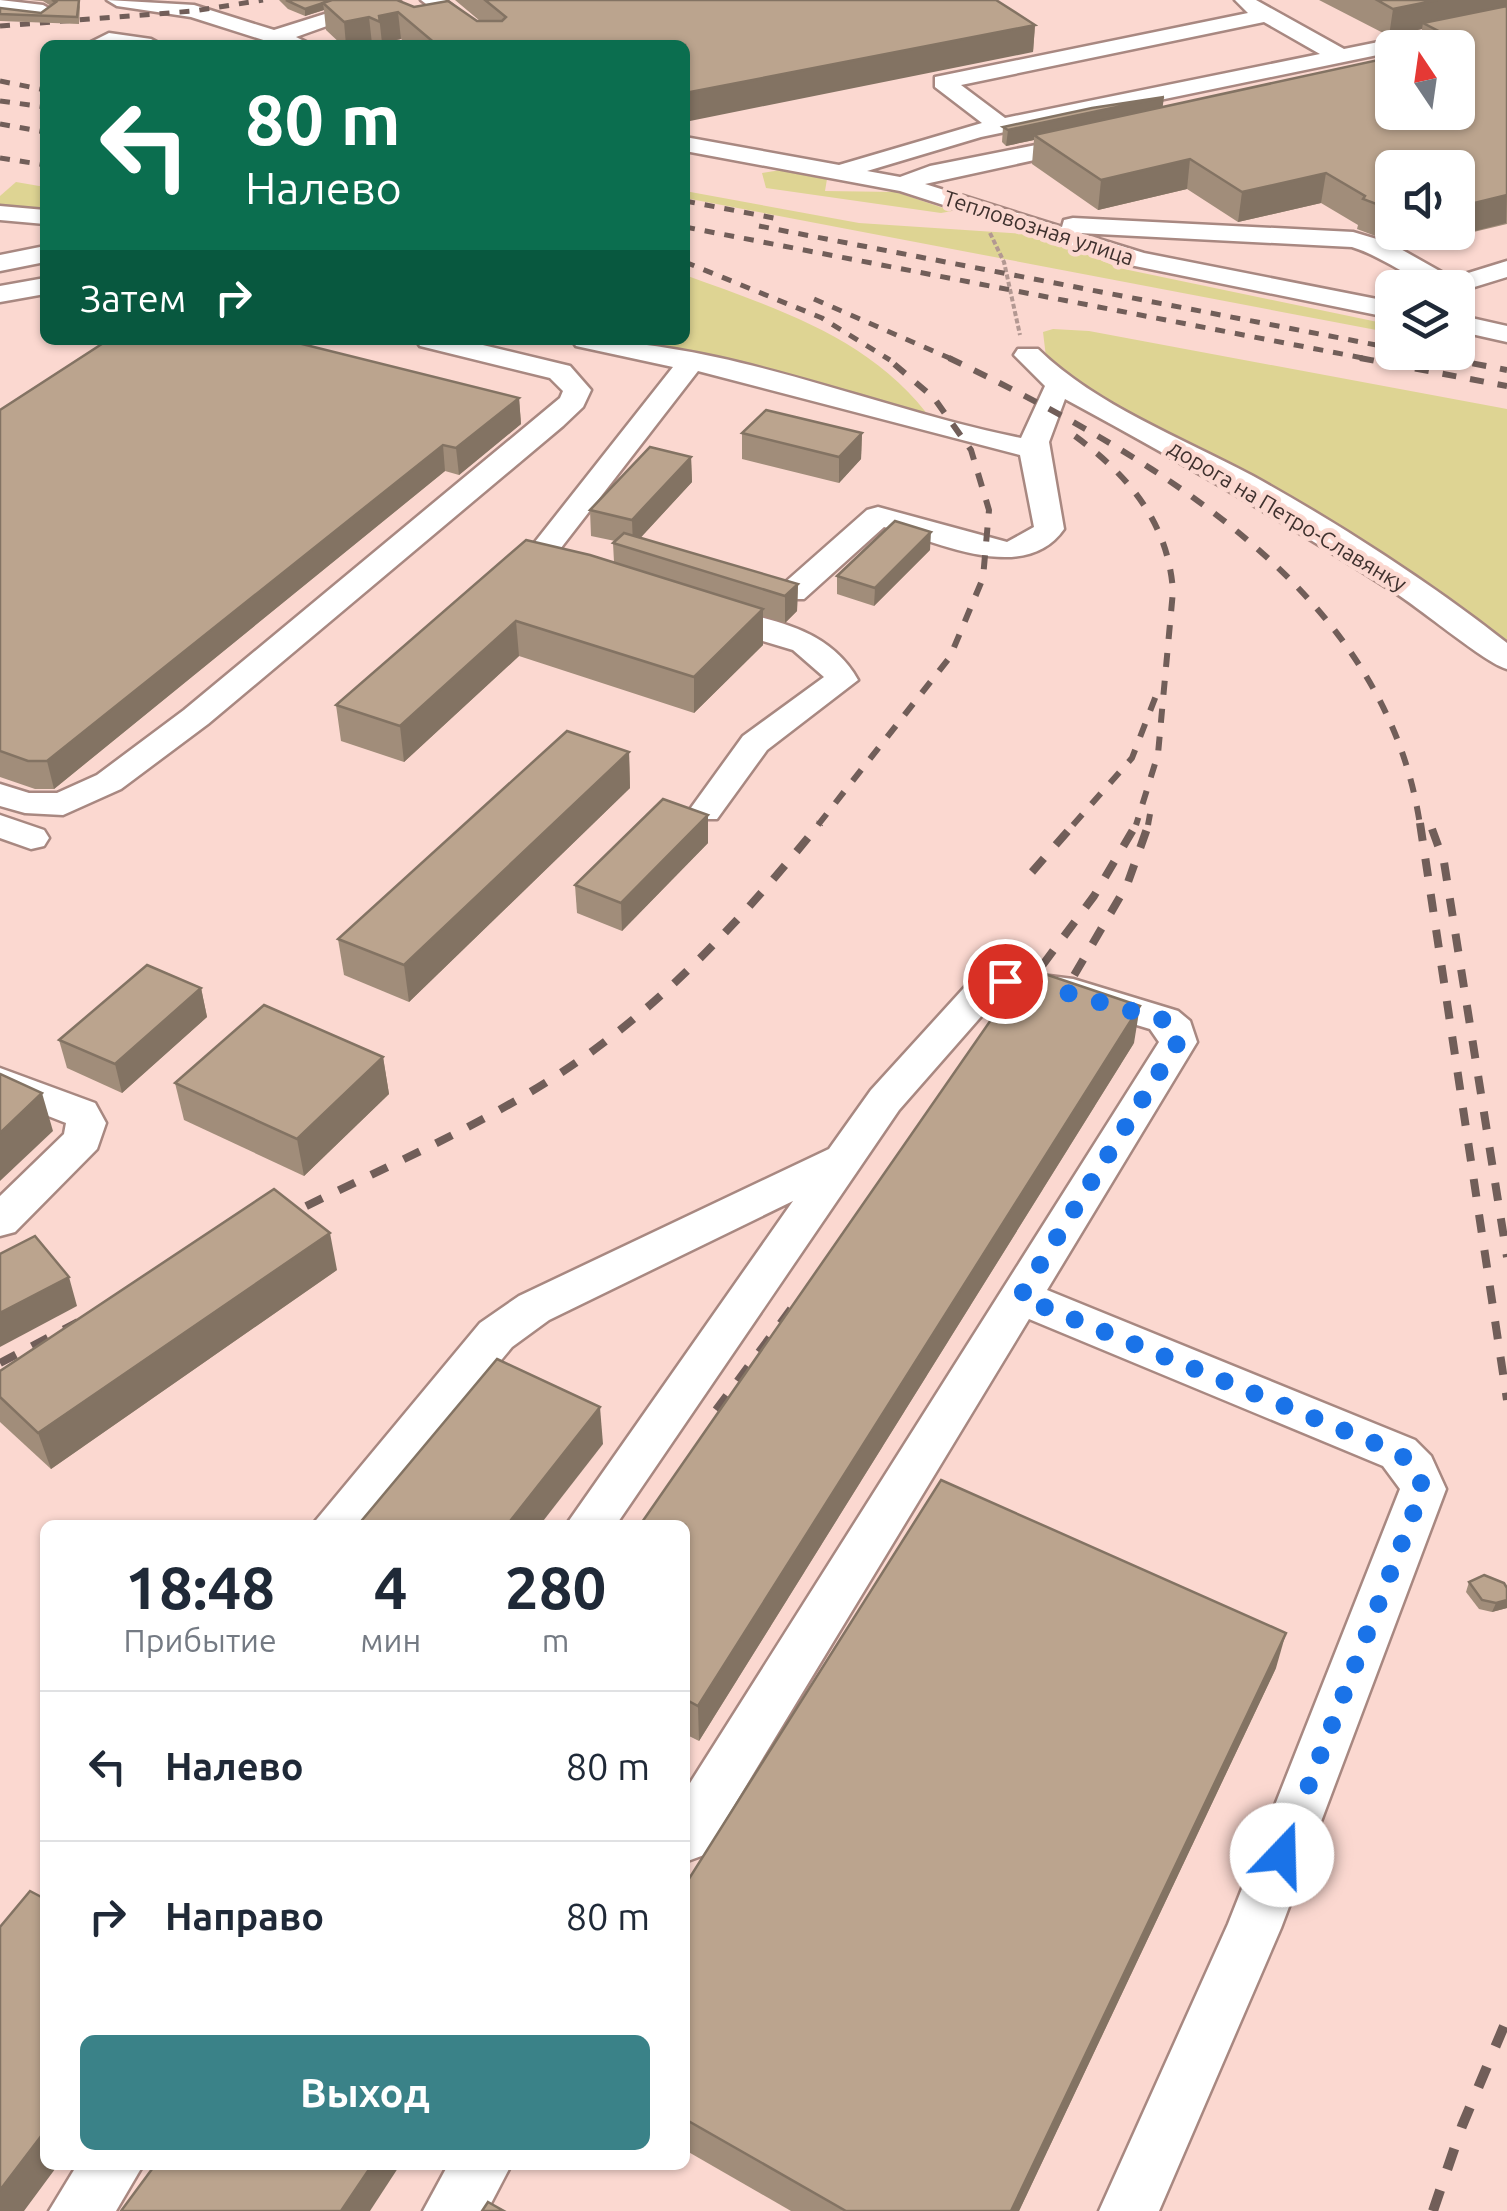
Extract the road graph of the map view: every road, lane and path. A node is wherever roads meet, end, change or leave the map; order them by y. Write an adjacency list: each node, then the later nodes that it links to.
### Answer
1 (117, 0): 5 (street)
2 (390, 0): 11 (street)
3 (431, 0): 15 (street)
4 (1240, 0): 6 (street)
5 (178, 4): 7 (street); 9 (street)
6 (1267, 16): 16 (street); 17 (street)
7 (225, 19): 10 (street); 11 (street)
8 (1507, 22): 16 (street)
9 (158, 36): 13 (street)
10 (193, 36)
11 (276, 36): 14 (street)
12 (1033, 38): 17 (street)
13 (108, 40)
14 (287, 40)
15 (486, 40)
16 (1340, 56): 18 (street)
17 (1064, 57): 18 (street)
18 (1001, 126): 22 (street)
19 (1111, 136): 21 (street)
20 (690, 145): 22 (street, Тепловозная улица)
21 (975, 166): 23 (street); 24 (street)
22 (844, 172): 23 (street, Тепловозная улица)
23 (906, 185): 26 (street, Тепловозная улица)
24 (1038, 202)
25 (0, 213): 27 (street)
26 (991, 214): 28 (street, Тепловозная улица); 41 (path)
27 (40, 217)
28 (1019, 223): 32 (street); 36 (street, Тепловозная улица)
29 (40, 255): 30 (street)
30 (0, 264)
31 (1507, 269): 33 (street)
32 (1419, 270)
33 (1475, 279)
34 (40, 287): 35 (street)
35 (0, 294)
36 (1375, 307)
37 (1475, 327): 38 (street)
38 (1507, 334)
39 (449, 345): 45 (street)
40 (608, 345): 42 (street)
41 (1025, 349): 43 (street, дорога на Петро-Славянку)
42 (690, 363): 46 (street); 47 (street)
43 (1059, 385): 46 (street); 50 (street, дорога на Петро-Славянку)
44 (516, 411): 45 (street)
45 (553, 420): 51 (street)
46 (1031, 450): 48 (street)
47 (609, 584)
48 (792, 592)
49 (684, 606): 52 (street)
50 (1507, 660)
51 (0, 794)
52 (705, 812)
53 (0, 1082): 55 (street)
54 (844, 1159): 56 (street); 57 (street); 58 (street)
55 (0, 1221)
56 (1020, 1297): 59 (street); 64 (street)
57 (340, 1520)
58 (593, 1520)
59 (690, 1830)
60 (110, 2170): 62 (street)
61 (479, 2170): 63 (street)
62 (79, 2211)
63 (453, 2211)
64 (1129, 2211)

